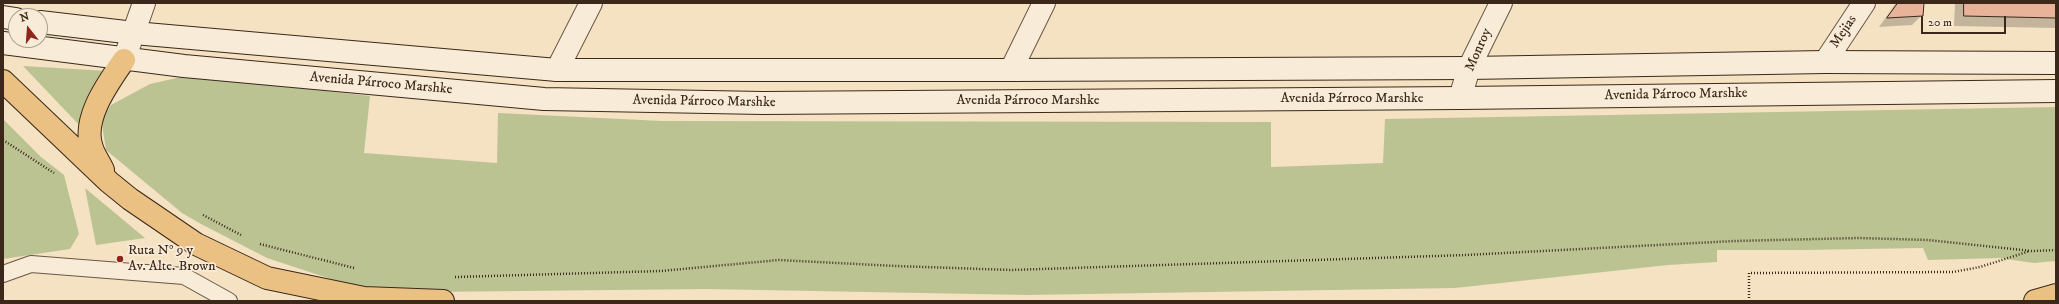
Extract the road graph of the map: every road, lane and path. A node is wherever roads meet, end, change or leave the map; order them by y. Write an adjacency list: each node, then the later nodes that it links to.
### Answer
1 (144, 3): 7 (main road)
2 (591, 3): 13 (main road)
3 (1044, 3): 14 (main road)
4 (1501, 3): 12 (main road, Monroy)
5 (1864, 3): 10 (main road, Mejias)
6 (48, 23): 7 (main road, Avenida Párroco Marshke)
7 (134, 33): 9 (main road); 13 (main road, Avenida Párroco Marshke)
8 (3, 43): 9 (main road, Avenida Párroco Marshke)
9 (124, 60): 17 (main road, Avenida Párroco Marshke); 20 (highway)
10 (1825, 62): 11 (main road, Avenida Párroco Marshke); 12 (main road, Avenida Párroco Marshke)
11 (2056, 63)
12 (1469, 68): 14 (main road, Avenida Párroco Marshke); 17 (main road, Monroy)
13 (557, 70): 14 (main road, Avenida Párroco Marshke)
14 (1011, 70)
15 (3, 80): 20 (highway)
16 (2056, 91): 17 (main road, Avenida Párroco Marshke)
17 (1460, 98)
18 (3, 140): 19 (path)
19 (54, 173)
20 (109, 182): 31 (highway)
21 (198, 213): 22 (path)
22 (246, 237)
23 (253, 240): 26 (path)
24 (2056, 250): 25 (path)
25 (2032, 251): 28 (path); 32 (path)
26 (355, 268)
27 (3, 274): 30 (lane)
28 (454, 277)
29 (2056, 296): 33 (highway)
30 (229, 301)
31 (443, 301)
32 (1750, 301)
33 (2035, 301)

